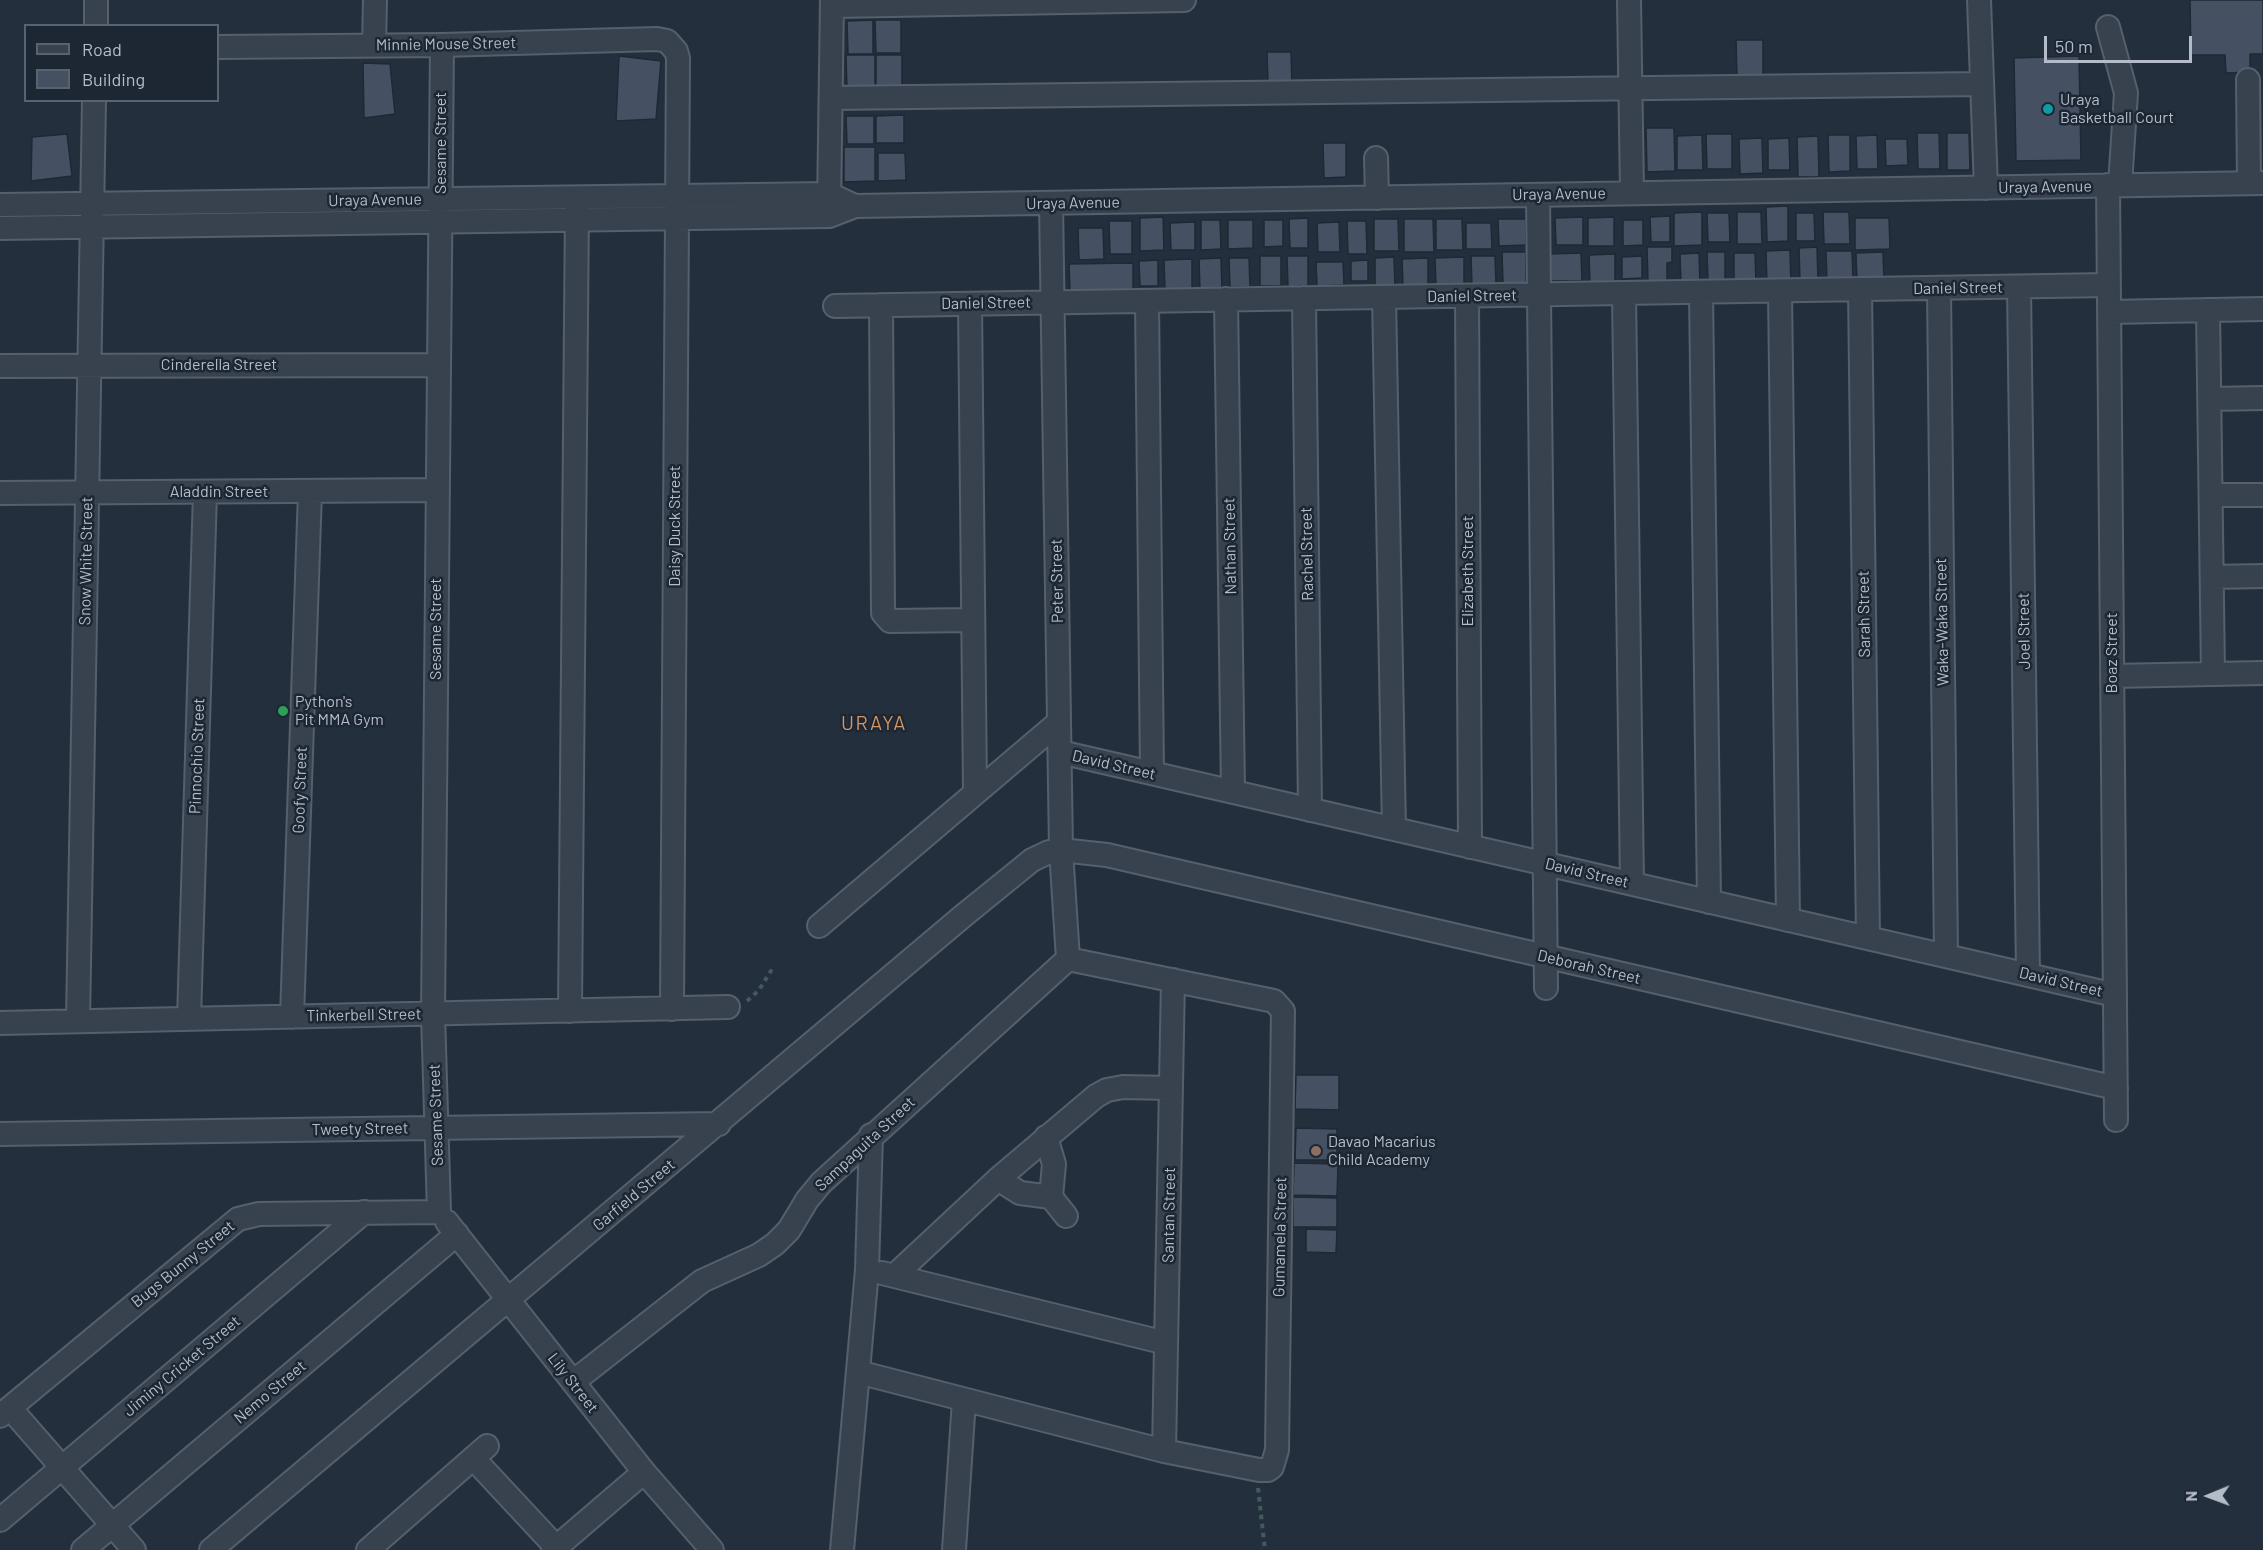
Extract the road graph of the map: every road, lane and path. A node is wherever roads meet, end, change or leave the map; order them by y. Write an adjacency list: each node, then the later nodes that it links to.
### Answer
1 (96, 0): 7 (street)
2 (375, 0): 10 (street)
3 (1184, 0): 6 (street)
4 (1629, 0): 15 (street)
5 (1979, 0): 14 (street)
6 (832, 3): 16 (street)
7 (96, 24)
8 (2108, 27): 20 (street, Boaz Street)
9 (673, 44): 11 (street, Minnie Mouse Street); 28 (street, Daisy Duck Street)
10 (374, 45): 11 (street, Minnie Mouse Street); 12 (street, Minnie Mouse Street)
11 (442, 45): 30 (street, Sesame Street)
12 (219, 47)
13 (2248, 80): 19 (street)
14 (1982, 84): 15 (street); 21 (street)
15 (1630, 88): 16 (street); 22 (street)
16 (831, 98): 27 (street)
17 (94, 102): 31 (street, Snow White Street)
18 (1376, 158): 24 (street)
19 (2256, 183): 20 (street, Uraya Avenue)
20 (2114, 185): 21 (street, Uraya Avenue); 33 (street, Boaz Street)
21 (1986, 188): 22 (street, Uraya Avenue)
22 (1632, 192): 23 (street, Uraya Avenue)
23 (1538, 195): 24 (street, Uraya Avenue); 40 (street)
24 (1377, 198): 25 (street, Uraya Avenue)
25 (1051, 203): 27 (street, Uraya Avenue); 46 (street, Peter Street)
26 (0, 205): 31 (street, Uraya Avenue)
27 (829, 205): 28 (street, Uraya Avenue)
28 (677, 207): 29 (street, Uraya Avenue); 95 (street, Daisy Duck Street)
29 (577, 208): 30 (street, Uraya Avenue); 96 (street)
30 (440, 210): 31 (street, Uraya Avenue); 54 (street, Sesame Street)
31 (92, 215): 32 (street, Uraya Avenue); 53 (street, Snow White Street)
32 (0, 228)
33 (2109, 285): 34 (street, Daniel Street); 52 (street, Boaz Street)
34 (2019, 287): 35 (street, Daniel Street); 90 (street, Joel Street)
35 (1939, 288): 36 (street, Daniel Street); 86 (street, Waka-Waka Street)
36 (1860, 289): 37 (street, Daniel Street); 85 (street, Sarah Street)
37 (1780, 291): 38 (street, Daniel Street); 83 (street)
38 (1701, 292): 39 (street, Daniel Street); 82 (street)
39 (1624, 293): 40 (street, Daniel Street); 81 (street)
40 (1539, 295): 41 (street, Daniel Street); 80 (street)
41 (1467, 296): 42 (street, Daniel Street); 78 (street, Elizabeth Street)
42 (1384, 297): 43 (street, Daniel Street); 77 (street)
43 (1304, 298): 44 (street, Daniel Street); 76 (street, Rachel Street)
44 (1226, 299): 45 (street, Daniel Street); 75 (street, Nathan Street)
45 (1147, 301): 46 (street, Daniel Street); 73 (street)
46 (1052, 302): 47 (street, Daniel Street); 71 (street, Peter Street)
47 (970, 304): 48 (street, Daniel Street); 67 (street)
48 (881, 305): 49 (street, Daniel Street); 67 (street)
49 (835, 306)
50 (2263, 309): 51 (street)
51 (2208, 310): 52 (street); 57 (street)
52 (2109, 312): 70 (street, Boaz Street)
53 (90, 365): 54 (street, Cinderella Street); 55 (street, Cinderella Street); 62 (street, Snow White Street)
54 (439, 365): 58 (street, Sesame Street)
55 (0, 366)
56 (2263, 398): 57 (street)
57 (2210, 399): 63 (street)
58 (438, 490): 59 (street, Aladdin Street); 97 (street, Sesame Street)
59 (310, 491): 60 (street, Aladdin Street); 98 (street, Goofy Street)
60 (205, 492): 62 (street, Aladdin Street); 99 (street, Pinnochio Street)
61 (0, 493): 62 (street, Aladdin Street)
62 (87, 493): 100 (street, Snow White Street)
63 (2211, 495): 64 (street); 66 (street)
64 (2263, 495)
65 (2263, 576): 66 (street)
66 (2212, 577): 69 (street)
67 (972, 621): 74 (street)
68 (2263, 673): 69 (street)
69 (2213, 674): 70 (street)
70 (2112, 676): 93 (street, Boaz Street)
71 (1059, 722): 72 (street, Peter Street); 74 (street)
72 (1059, 752): 73 (street, David Street); 79 (street, Peter Street)
73 (1152, 774): 75 (street, David Street)
74 (975, 791): 84 (street)
75 (1233, 792): 76 (street, David Street)
76 (1310, 810): 77 (street, David Street)
77 (1394, 829): 78 (street, David Street)
78 (1470, 846): 80 (street, David Street)
79 (1061, 850): 87 (street, Deborah Street); 88 (street, Peter Street); 105 (street, Garfield Street)
80 (1545, 864): 81 (street, David Street); 87 (street)
81 (1632, 884): 82 (street, David Street)
82 (1710, 902): 83 (street, David Street)
83 (1788, 920): 85 (street, David Street)
84 (819, 926)
85 (1868, 938): 86 (street, David Street)
86 (1946, 956): 90 (street, David Street)
87 (1546, 957): 92 (street); 103 (street, Deborah Street)
88 (1068, 959): 91 (street); 108 (street, Sampaguita Street)
89 (774, 966): 94 (path)
90 (2028, 975): 93 (street, David Street)
91 (1173, 980): 102 (street, Santan Street); 126 (street, Gumamela Street)
92 (1546, 988)
93 (2115, 995): 103 (street, Boaz Street)
94 (728, 1007): 95 (street, Tinkerbell Street)
95 (672, 1009): 96 (street, Tinkerbell Street)
96 (570, 1011): 97 (street, Tinkerbell Street)
97 (433, 1014): 98 (street, Tinkerbell Street); 106 (street, Sesame Street)
98 (292, 1017): 99 (street, Tinkerbell Street)
99 (189, 1019): 100 (street, Tinkerbell Street)
100 (78, 1021): 101 (street, Tinkerbell Street)
101 (0, 1023)
102 (1171, 1088): 109 (street); 119 (street, Santan Street)
103 (2116, 1088): 104 (street, Boaz Street)
104 (2116, 1120)
105 (719, 1124): 106 (street, Tweety Street); 118 (street, Garfield Street)
106 (436, 1128): 107 (street, Tweety Street); 113 (street, Sesame Street)
107 (0, 1134)
108 (871, 1136): 116 (street); 121 (street, Sampaguita Street)
109 (1046, 1137): 110 (street); 111 (street)
110 (998, 1179): 111 (street); 117 (street)
111 (1051, 1197): 114 (street)
112 (364, 1212): 113 (street, Bugs Bunny Street); 123 (street, Bugs Bunny Street); 125 (street, Jiminy Cricket Street)
113 (439, 1212): 115 (street, Lily Street)
114 (1066, 1216)
115 (457, 1234): 118 (street, Lily Street); 129 (street, Nemo Street)
116 (867, 1270): 117 (street); 120 (street)
117 (894, 1276): 119 (street)
118 (507, 1299): 121 (street, Lily Street); 133 (street, Garfield Street)
119 (1166, 1343): 124 (street, Santan Street)
120 (858, 1372): 122 (street); 136 (street)
121 (573, 1382): 127 (street, Lily Street)
122 (964, 1400): 124 (street); 137 (street)
123 (5, 1412): 125 (street)
124 (1164, 1450): 126 (street)
125 (63, 1467): 128 (street, Jiminy Cricket Street); 129 (street)
126 (1266, 1468): 138 (path)
127 (644, 1472): 130 (street); 135 (street, Lily Street)
128 (0, 1520)
129 (112, 1525): 131 (street, Nemo Street); 132 (street)
130 (555, 1549): 134 (street)
131 (83, 1550)
132 (134, 1550)
133 (212, 1550)
134 (368, 1550)
135 (712, 1550)
136 (842, 1550)
137 (954, 1550)
138 (1265, 1550)

